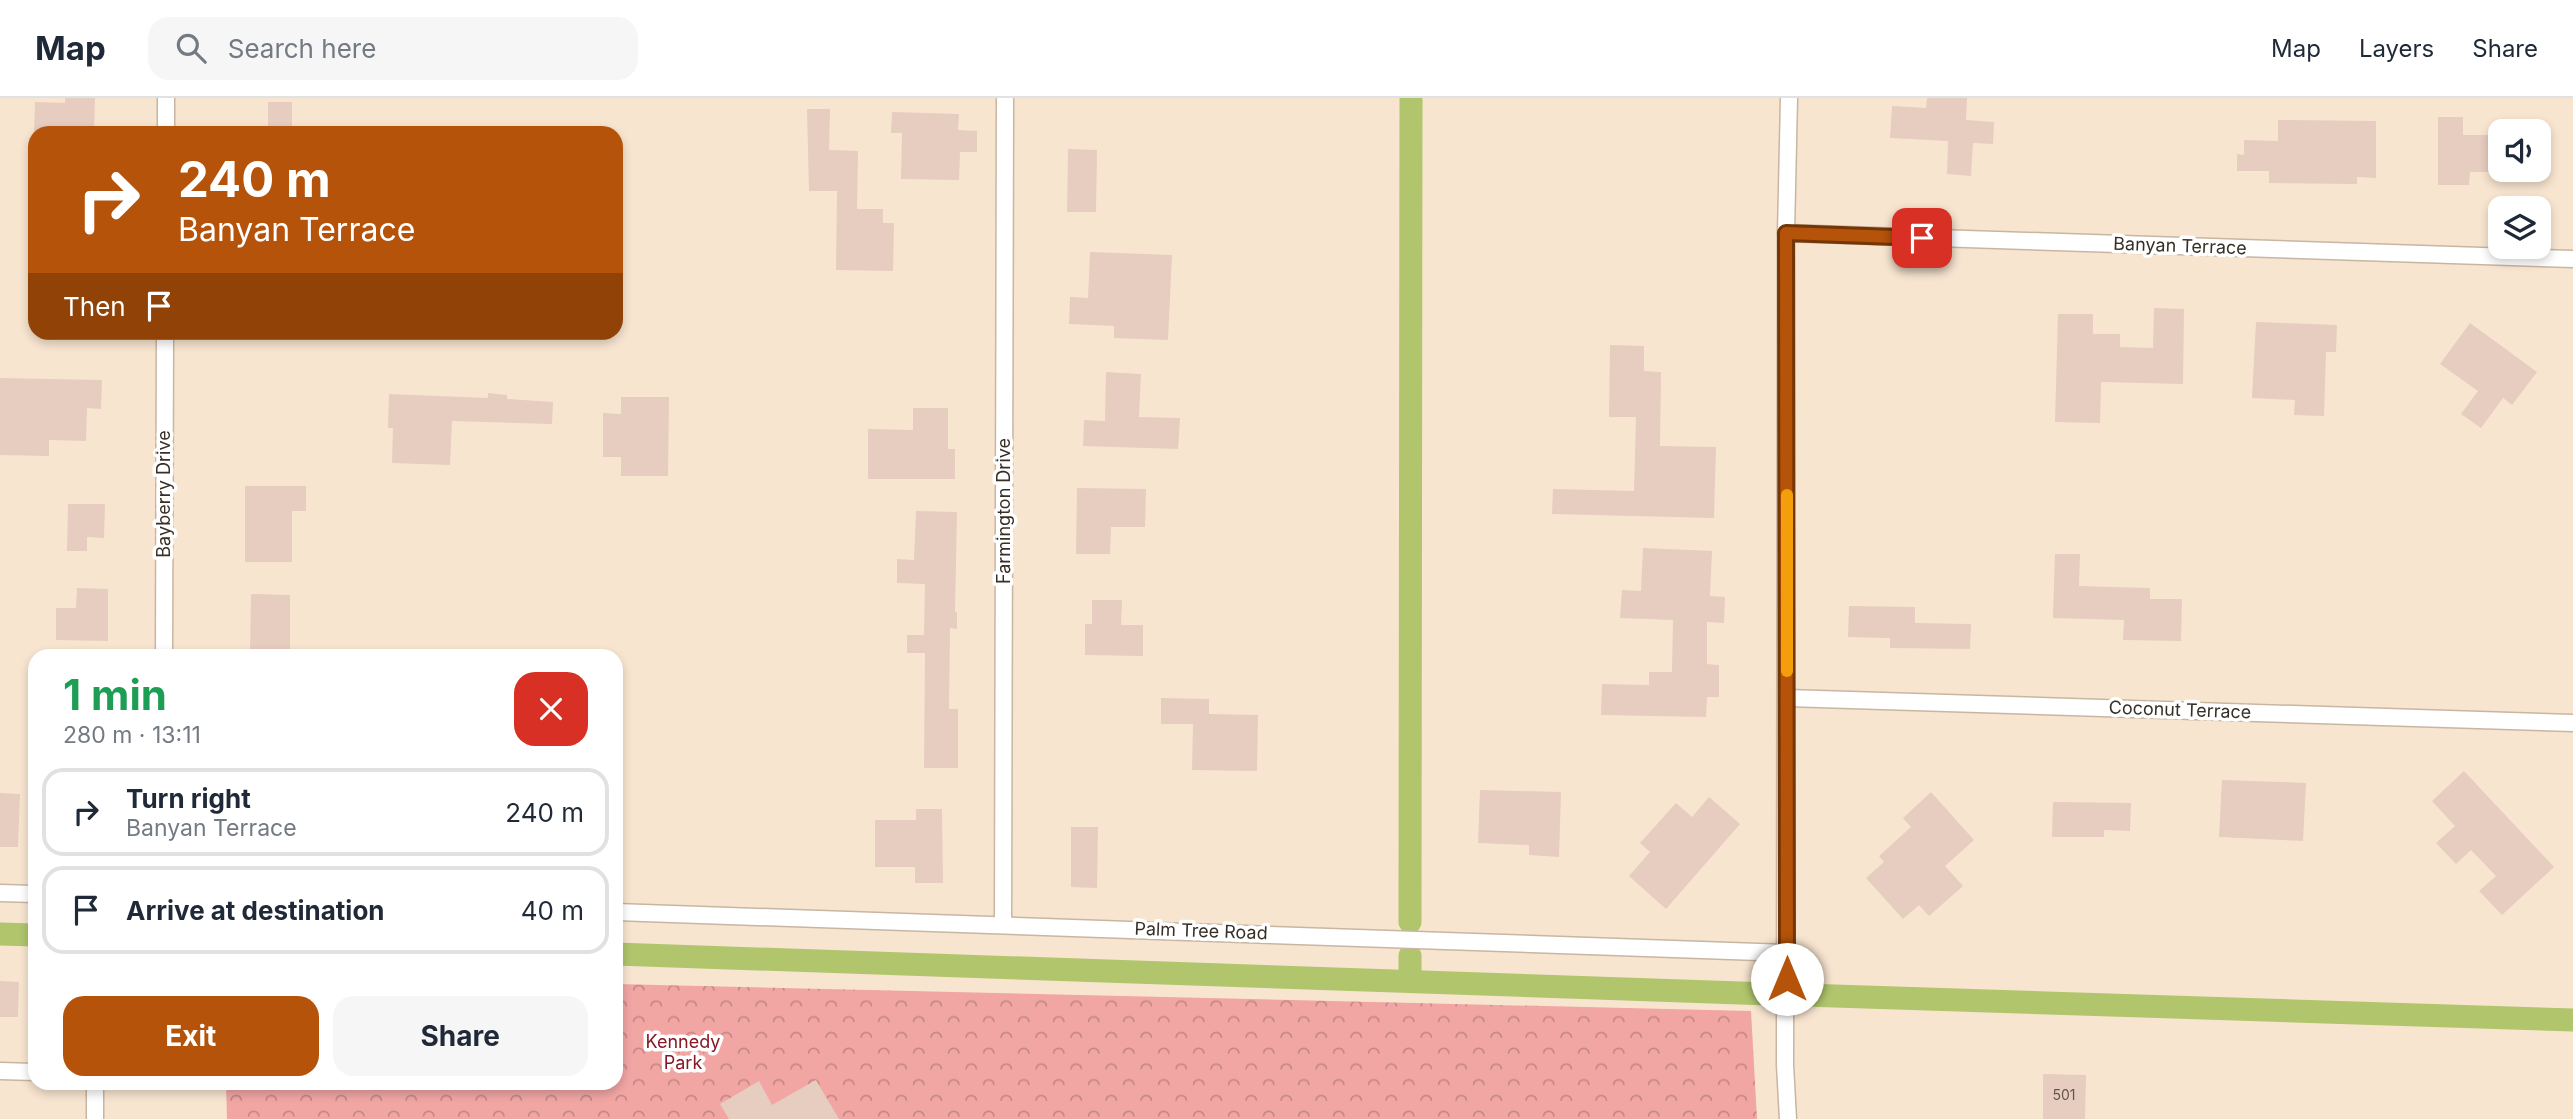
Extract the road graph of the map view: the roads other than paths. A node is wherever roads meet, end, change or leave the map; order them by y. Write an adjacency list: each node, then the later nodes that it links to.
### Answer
1 (166, 98): 4 (street)
2 (1005, 98): 14 (street, Farmington Drive)
3 (1789, 98): 5 (street)
4 (166, 126)
5 (1786, 233): 6 (street, Banyan Terrace); 9 (street)
6 (2573, 259)
7 (165, 340): 8 (street, Bayberry Drive)
8 (164, 649)
9 (1787, 698): 10 (street, Coconut Terrace); 15 (street)
10 (2573, 723)
11 (0, 892): 12 (street)
12 (28, 894)
13 (623, 912): 14 (street, Palm Tree Road)
14 (1003, 924): 15 (street, Palm Tree Road)
15 (1787, 953): 20 (street)
16 (0, 1071): 17 (street)
17 (28, 1072)
18 (95, 1090): 19 (street)
19 (95, 1119)
20 (1788, 1119)

